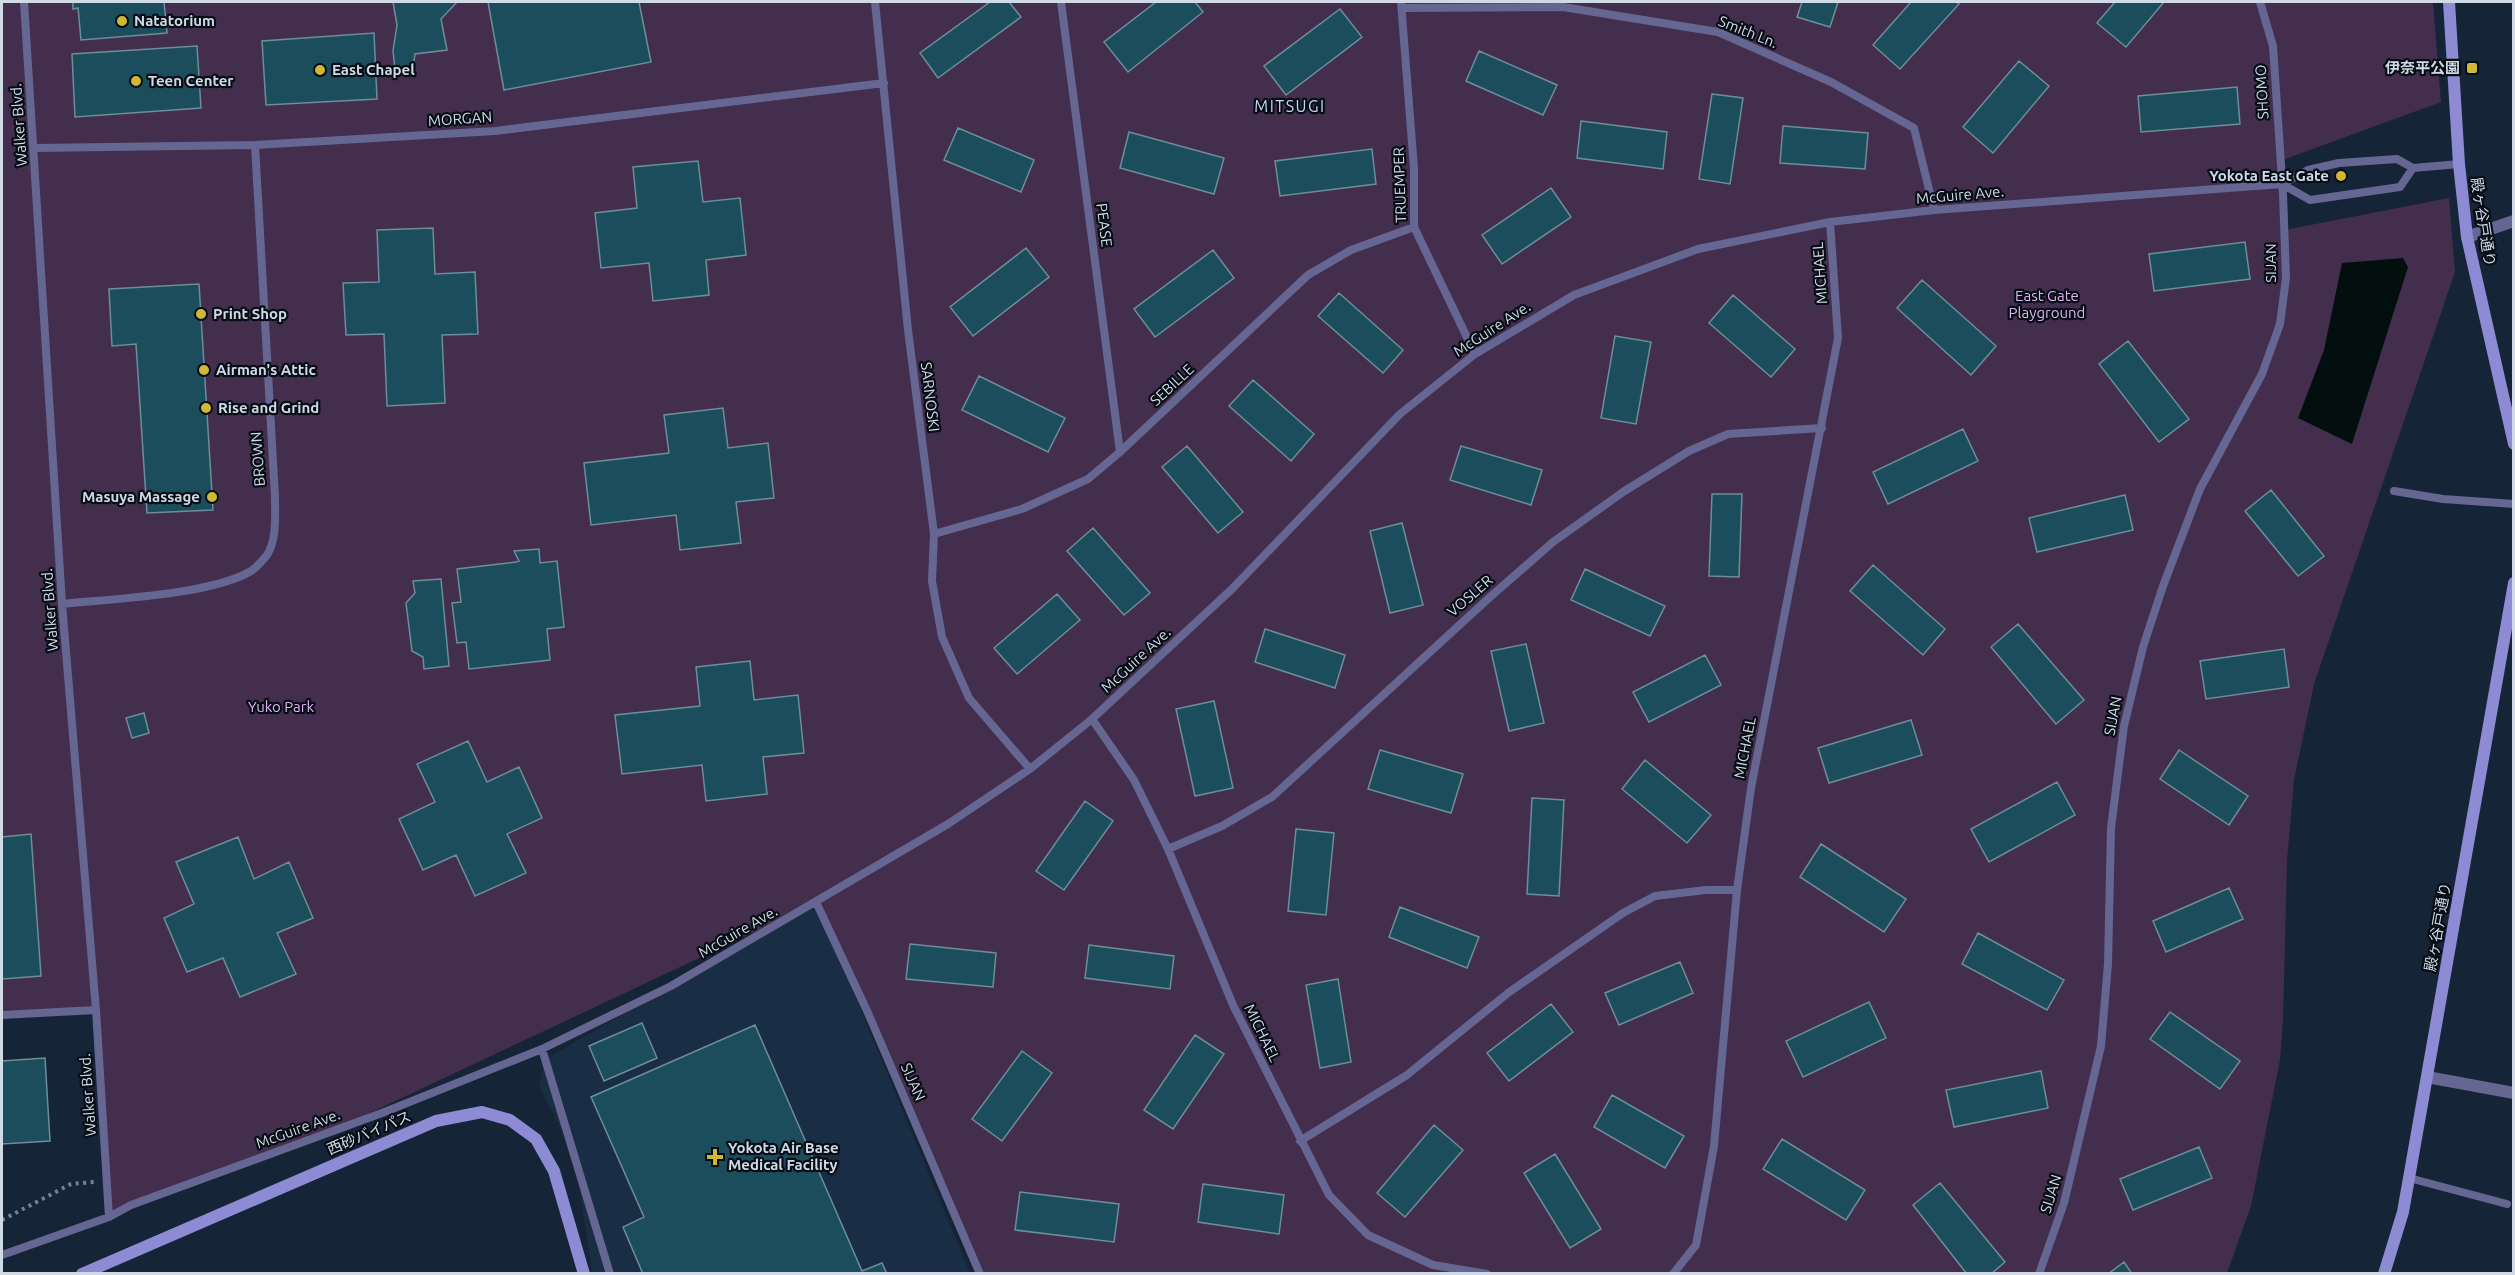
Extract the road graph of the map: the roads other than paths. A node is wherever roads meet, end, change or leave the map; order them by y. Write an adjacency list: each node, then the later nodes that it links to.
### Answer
1 (24, 2): 9 (lane, Walker Blvd.)
2 (875, 2): 7 (lane, SARNOSKI)
3 (1061, 2): 21 (lane, PEASE)
4 (2260, 2): 12 (lane, SHOMO)
5 (2449, 2): 10 (street, 殿ヶ谷戸通り)
6 (1401, 5): 13 (lane, Smith Ln.); 16 (lane, TRUEMPER)
7 (884, 83): 8 (lane, MORGAN); 24 (lane, SARNOSKI)
8 (255, 145): 9 (lane, MORGAN); 26 (lane, BROWN)
9 (35, 148): 26 (lane, Walker Blvd.)
10 (2459, 164): 11 (lane, McGuire Ave.); 17 (street, 殿ヶ谷戸通り)
11 (2413, 168): 12 (lane, McGuire Ave.); 12 (lane)
12 (2282, 184): 13 (lane, McGuire Ave.); 48 (lane, SIJAN)
13 (1934, 210): 15 (lane, McGuire Ave.)
14 (2514, 221): 17 (street)
15 (1830, 222): 18 (lane, McGuire Ave.); 19 (lane, MICHAEL)
16 (1414, 227): 18 (lane, TRUEMPER); 21 (lane, SEBILLE)
17 (2467, 237): 20 (street, 殿ヶ谷戸通り)
18 (1475, 354): 27 (lane, McGuire Ave.)
19 (1821, 428): 29 (lane, VOSLER); 30 (lane, MICHAEL)
20 (2514, 444)
21 (1120, 452): 24 (lane, SEBILLE)
22 (2394, 491): 23 (lane)
23 (2514, 504)
24 (934, 534): 28 (lane, SARNOSKI)
25 (2514, 583): 35 (street, 殿ヶ谷戸通り)
26 (62, 604): 32 (lane, Walker Blvd.)
27 (1092, 719): 28 (lane, McGuire Ave.); 29 (lane, MICHAEL)
28 (1030, 769): 31 (lane, McGuire Ave.)
29 (1168, 849): 37 (lane, MICHAEL)
30 (1737, 890): 37 (lane); 47 (lane, MICHAEL)
31 (816, 902): 34 (lane, McGuire Ave.); 45 (lane, SIJAN)
32 (96, 1010): 33 (lane); 40 (lane, Walker Blvd.)
33 (2, 1016)
34 (543, 1049): 40 (lane, McGuire Ave.); 44 (lane)
35 (2427, 1077): 36 (street); 38 (street, 殿ヶ谷戸通り)
36 (2514, 1093)
37 (1300, 1141): 46 (lane, MICHAEL)
38 (2409, 1178): 39 (lane); 49 (street, 殿ヶ谷戸通り)
39 (2507, 1204)
40 (109, 1217): 41 (lane, McGuire Ave.)
41 (2, 1255)
42 (82, 1274): 43 (street, 西砂バイパス)
43 (584, 1274)
44 (610, 1274)
45 (980, 1274)
46 (1487, 1274)
47 (1673, 1274)
48 (2038, 1274)
49 (2384, 1274)

